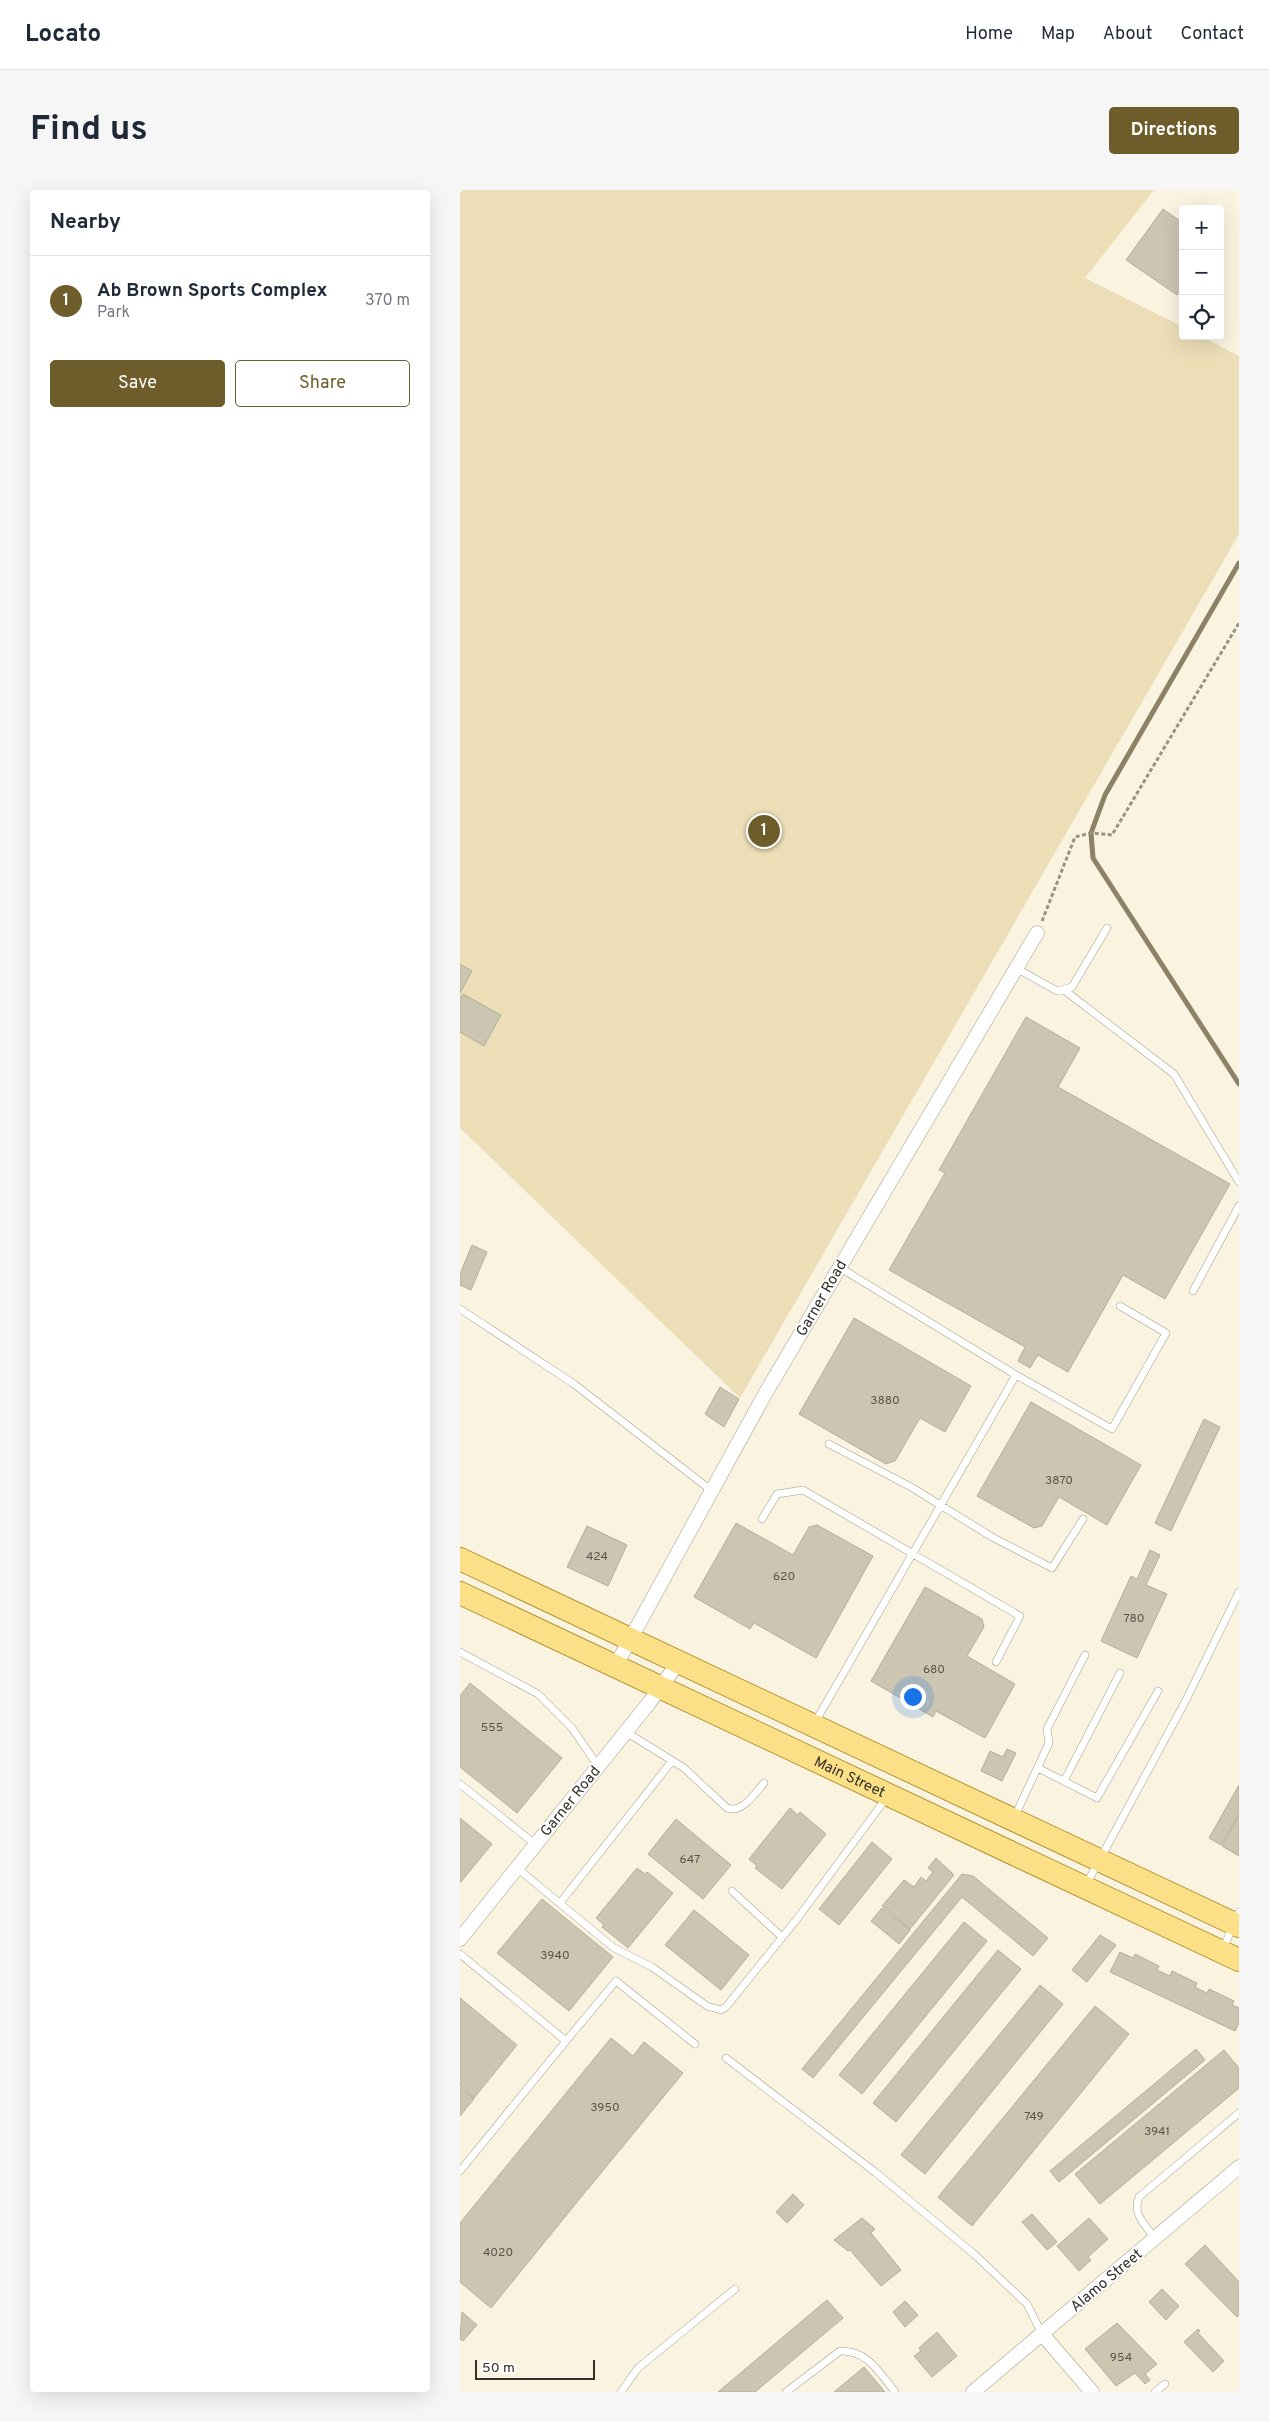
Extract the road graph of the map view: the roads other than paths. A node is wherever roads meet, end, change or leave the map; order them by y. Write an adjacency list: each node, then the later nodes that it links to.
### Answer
1 (1107, 928): 4 (lane)
2 (1037, 933): 3 (street, Garner Road)
3 (1016, 968): 4 (lane); 7 (street, Garner Road)
4 (1064, 990): 5 (lane)
5 (1239, 1182)
6 (1239, 1206): 8 (lane)
7 (839, 1267): 11 (lane); 13 (street, Garner Road)
8 (1193, 1291)
9 (1120, 1306): 11 (lane)
10 (460, 1309): 13 (lane)
11 (1016, 1375): 14 (lane)
12 (829, 1444): 14 (lane)
13 (712, 1491): 21 (street, Garner Road)
14 (940, 1506): 16 (lane); 17 (lane)
15 (762, 1519): 17 (lane)
16 (1083, 1519)
17 (912, 1555): 24 (lane); 30 (lane)
18 (460, 1560): 21 (main road, Main Street)
19 (1239, 1592): 41 (lane)
20 (460, 1594): 26 (main road, Main Street)
21 (630, 1640): 25 (main road, Main Street); 26 (street, Garner Road)
22 (460, 1652): 33 (lane)
23 (1085, 1655): 34 (lane)
24 (996, 1662)
25 (678, 1663): 28 (street, Garner Road); 30 (main road, Main Street)
26 (615, 1667): 28 (main road, Main Street)
27 (1120, 1673): 35 (lane)
28 (661, 1687): 31 (street, Garner Road); 38 (main road, Main Street)
29 (1158, 1691): 35 (lane)
30 (813, 1726): 39 (main road, Main Street)
31 (626, 1732): 32 (lane); 33 (street, Garner Road)
32 (672, 1761): 36 (lane); 45 (lane)
33 (598, 1766): 40 (street, Garner Road)
34 (1038, 1768): 35 (lane); 39 (lane)
35 (1064, 1781)
36 (764, 1783)
37 (460, 1784): 40 (lane)
38 (888, 1795): 43 (main road, Main Street); 47 (lane)
39 (1013, 1820): 41 (main road, Main Street)
40 (536, 1844): 42 (street, Garner Road)
41 (1099, 1860): 43 (lane); 46 (main road, Main Street)
42 (517, 1868): 45 (lane); 48 (street, Garner Road)
43 (1084, 1887): 50 (main road, Main Street)
44 (732, 1891): 47 (lane)
45 (560, 1903): 47 (lane)
46 (1237, 1921): 50 (lane)
47 (782, 1937)
48 (460, 1939)
49 (460, 1954): 51 (lane)
50 (1230, 1956)
51 (566, 2040): 52 (lane); 56 (lane)
52 (695, 2044)
53 (726, 2058): 59 (lane)
54 (1239, 2112): 57 (lane)
55 (1239, 2167): 57 (street, Alamo Street)
56 (460, 2171)
57 (1155, 2238): 59 (street, Alamo Street)
58 (735, 2289): 61 (lane)
59 (1042, 2334): 64 (street, Alamo Street); 65 (street)
60 (1165, 2384): 66 (lane)
61 (621, 2392)
62 (786, 2392): 63 (lane)
63 (895, 2392)
64 (973, 2392)
65 (1092, 2392)
66 (1155, 2392)

